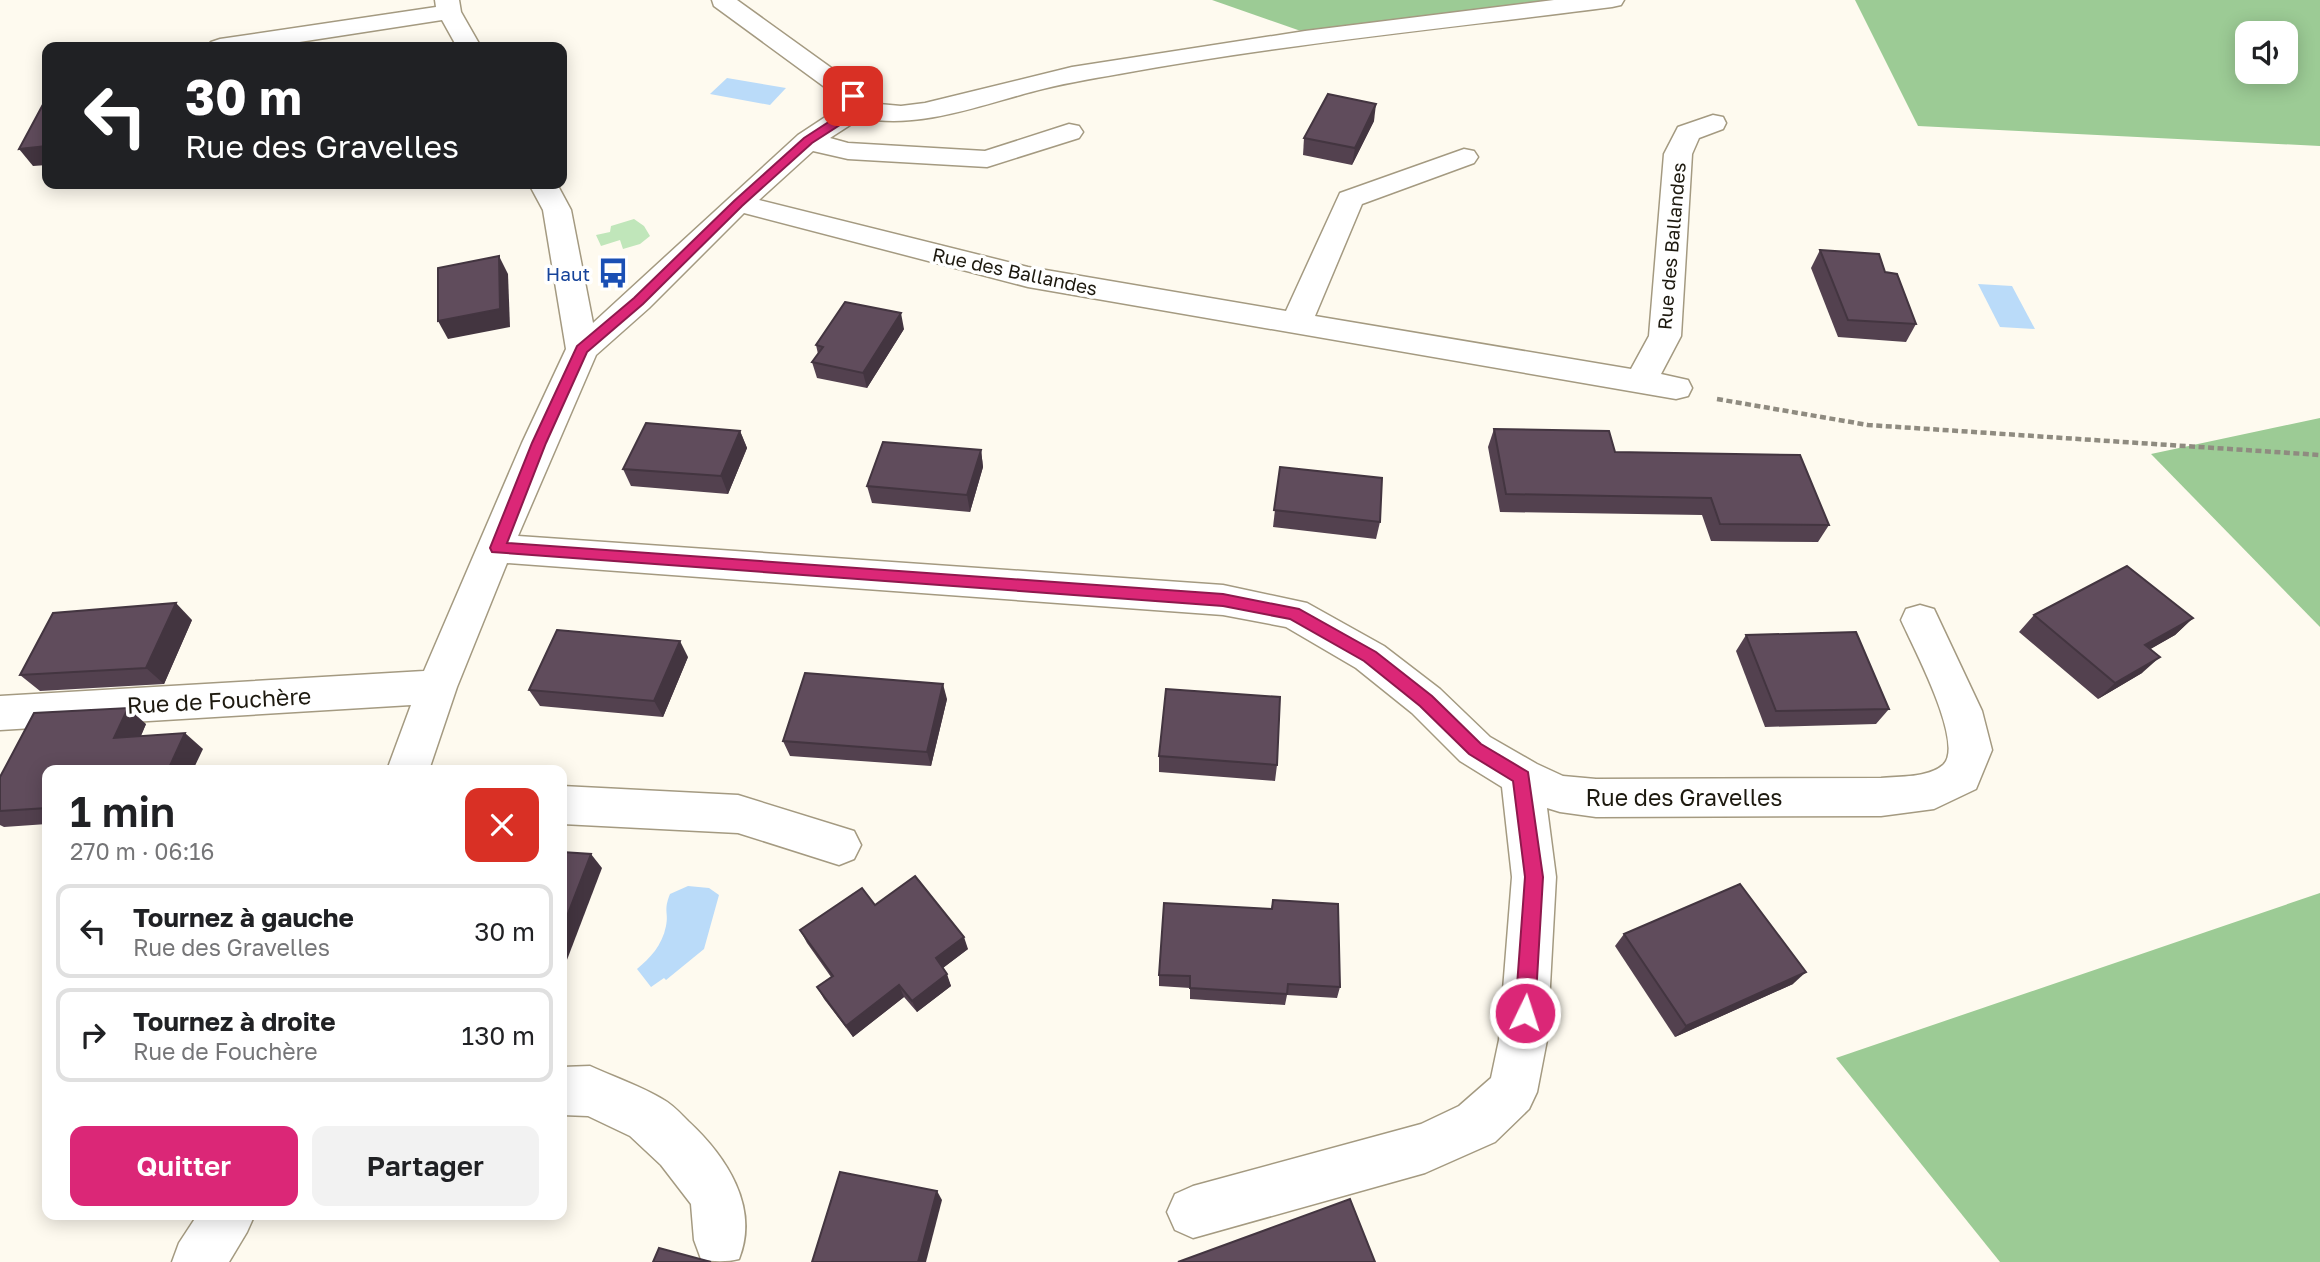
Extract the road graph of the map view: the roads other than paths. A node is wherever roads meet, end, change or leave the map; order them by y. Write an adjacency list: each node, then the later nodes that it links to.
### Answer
1 (1612, 0): 6 (street)
2 (723, 1): 6 (street)
3 (448, 6): 4 (street); 5 (street)
4 (247, 42)
5 (466, 42)
6 (856, 110): 9 (street)
7 (1713, 123): 15 (street, Rue des Ballandes)
8 (1069, 132): 9 (street)
9 (808, 141): 12 (street)
10 (1464, 157): 13 (street)
11 (546, 189): 14 (street)
12 (738, 204): 13 (street, Rue des Ballandes); 14 (street)
13 (1296, 323): 15 (street, Rue des Ballandes)
14 (582, 349): 17 (street)
15 (1641, 382): 16 (street, Rue des Ballandes)
16 (1676, 388)
17 (497, 548): 19 (street); 22 (street, Rue des Gravelles)
18 (1920, 620): 22 (street, Rue des Gravelles)
19 (437, 687): 20 (street, Rue de Fouchère); 21 (street)
20 (0, 713)
21 (410, 765)
22 (1522, 777): 26 (street)
23 (567, 805): 24 (street)
24 (839, 845)
25 (567, 1091): 28 (street)
26 (1194, 1212)
27 (225, 1220): 29 (street)
28 (720, 1240)
29 (198, 1262)

